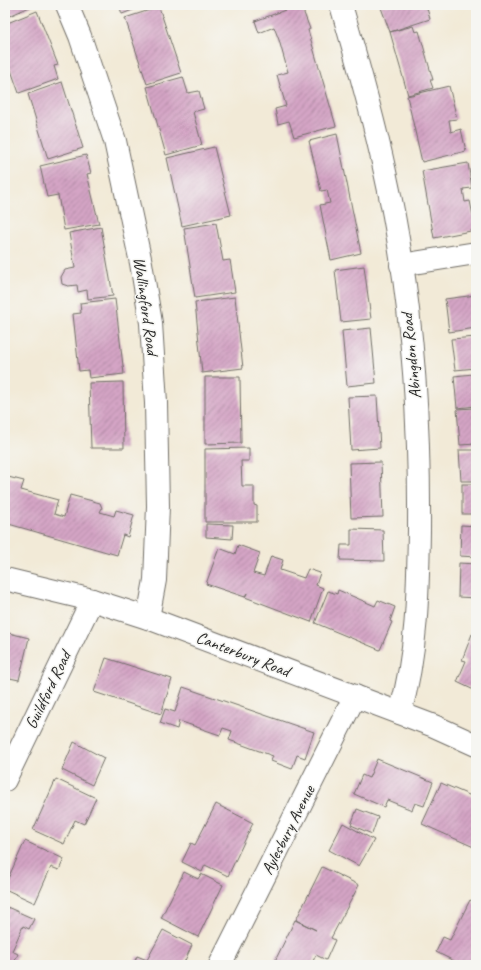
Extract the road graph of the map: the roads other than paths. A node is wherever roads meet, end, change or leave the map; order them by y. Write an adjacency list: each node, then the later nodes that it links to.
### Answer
1 (67, 5): 7 (street, Wallingford Road)
2 (341, 5): 4 (street, Abingdon Road)
3 (476, 253): 4 (street)
4 (401, 265): 9 (street, Abingdon Road)
5 (5, 580): 6 (street, Canterbury Road)
6 (92, 600): 7 (street, Canterbury Road); 11 (street, Guildford Road)
7 (148, 618): 8 (street, Canterbury Road)
8 (355, 696): 9 (street, Canterbury Road); 12 (street, Aylesbury Avenue)
9 (400, 713): 10 (street, Canterbury Road)
10 (476, 745)
11 (5, 780)
12 (220, 965)

